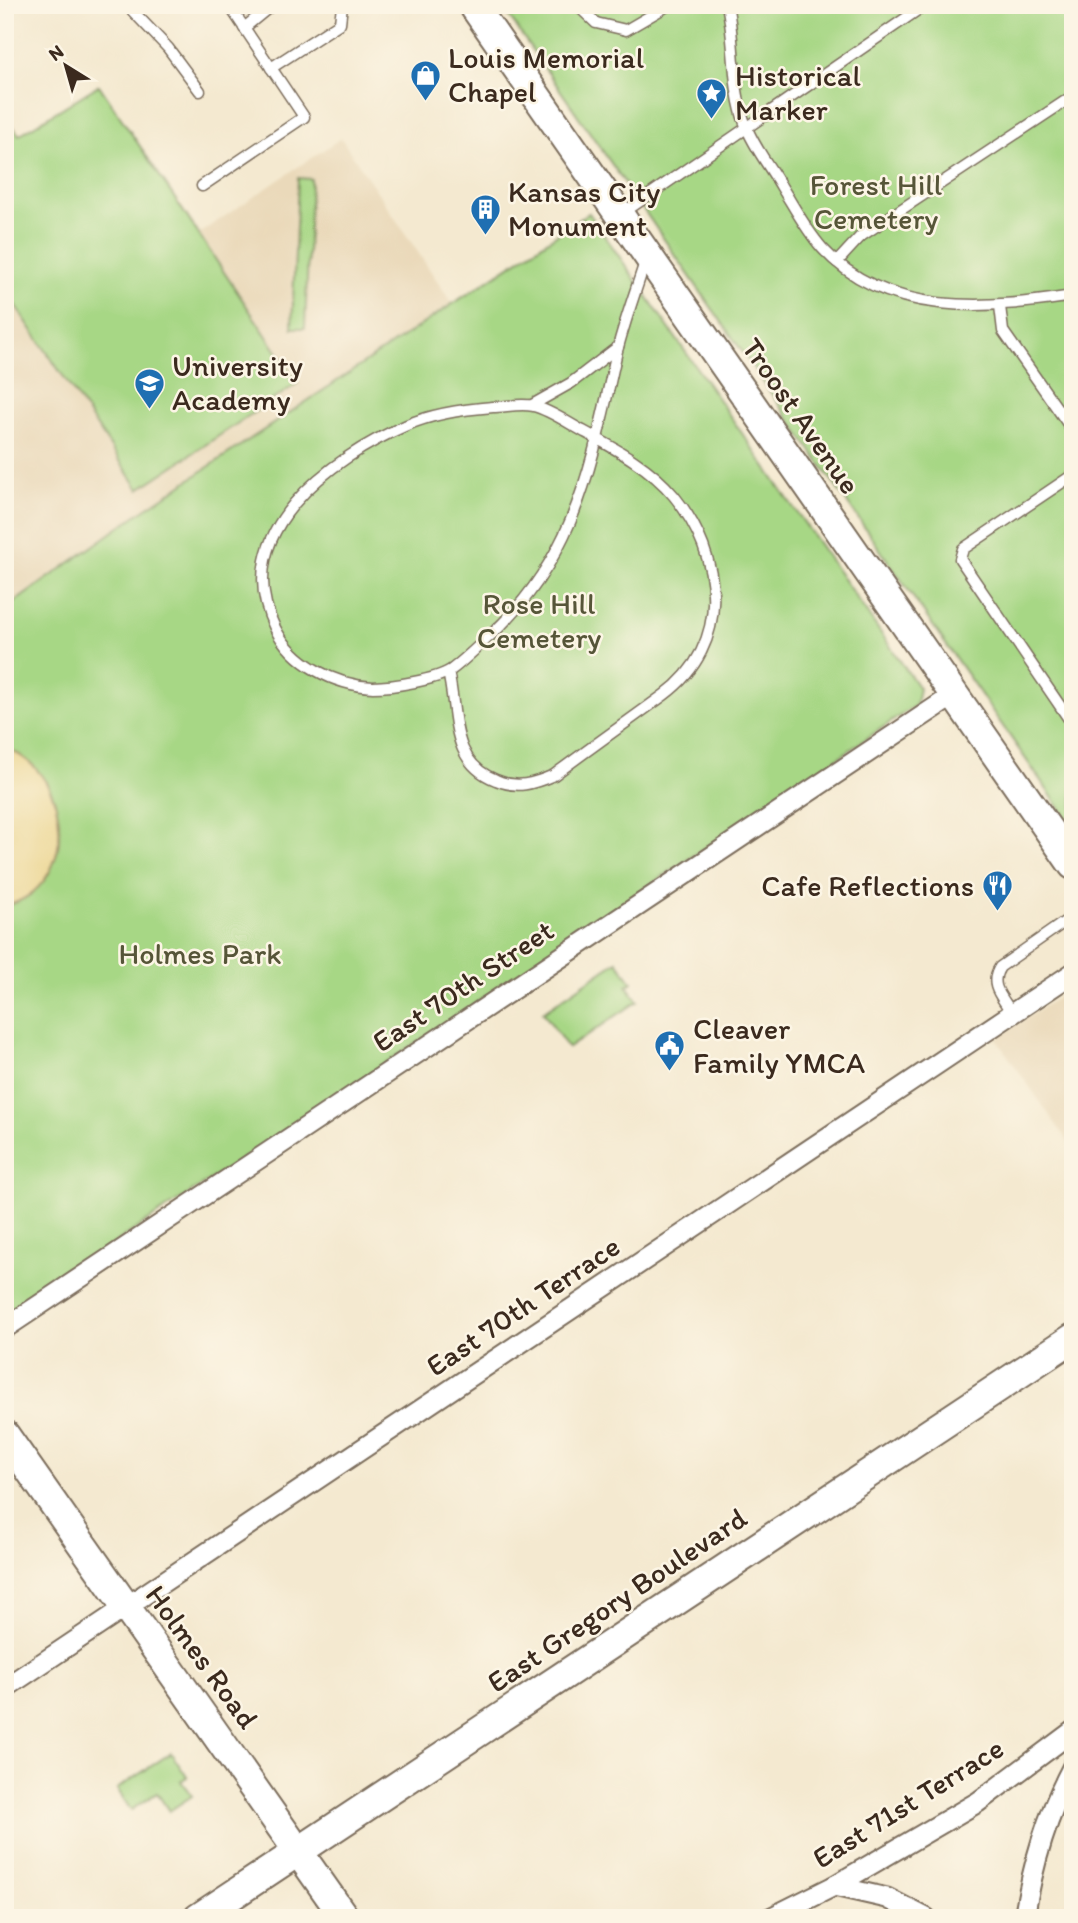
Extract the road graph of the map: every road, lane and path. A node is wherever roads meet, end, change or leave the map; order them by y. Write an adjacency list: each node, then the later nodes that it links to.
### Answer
1 (127, 5): 12 (lane)
2 (229, 5): 10 (lane)
3 (272, 5): 10 (lane)
4 (342, 5): 11 (lane)
5 (473, 5): 16 (main road, Troost Avenue)
6 (577, 5): 7 (lane)
7 (669, 5)
8 (727, 5): 14 (lane)
9 (925, 5): 14 (lane)
10 (244, 28): 11 (lane)
11 (271, 68): 15 (lane)
12 (200, 91)
13 (1073, 96): 18 (lane)
14 (746, 126): 16 (lane); 18 (lane)
15 (202, 186)
16 (620, 215): 17 (main road, Troost Avenue)
17 (647, 254): 21 (lane); 27 (main road, Troost Avenue)
18 (837, 262): 20 (lane)
19 (1073, 296): 20 (lane)
20 (1000, 306): 23 (lane)
21 (618, 347): 22 (lane); 24 (lane)
22 (532, 405): 24 (lane); 26 (lane)
23 (1073, 431)
24 (599, 440): 26 (lane); 26 (lane)
25 (1073, 475): 28 (lane)
26 (448, 672)
27 (954, 695): 29 (main road, Troost Avenue); 33 (street, East 70th Street)
28 (1073, 725)
29 (1073, 865)
30 (1073, 916): 32 (lane)
31 (1073, 973): 32 (street, East 70th Terrace)
32 (1012, 1013): 36 (street, East 70th Terrace)
33 (5, 1328)
34 (1073, 1338): 40 (main road, East Gregory Boulevard)
35 (5, 1435): 36 (main road, Holmes Road)
36 (125, 1608): 37 (street, East 70th Terrace); 40 (main road, Holmes Road)
37 (5, 1688)
38 (1073, 1731): 41 (street, East 71st Terrace)
39 (1073, 1766): 46 (street)
40 (299, 1850): 42 (main road, East Gregory Boulevard); 43 (main road, Holmes Road)
41 (834, 1885): 44 (street, East 71st Terrace); 45 (street)
42 (198, 1918)
43 (345, 1918)
44 (770, 1918)
45 (926, 1918)
46 (1024, 1918)

